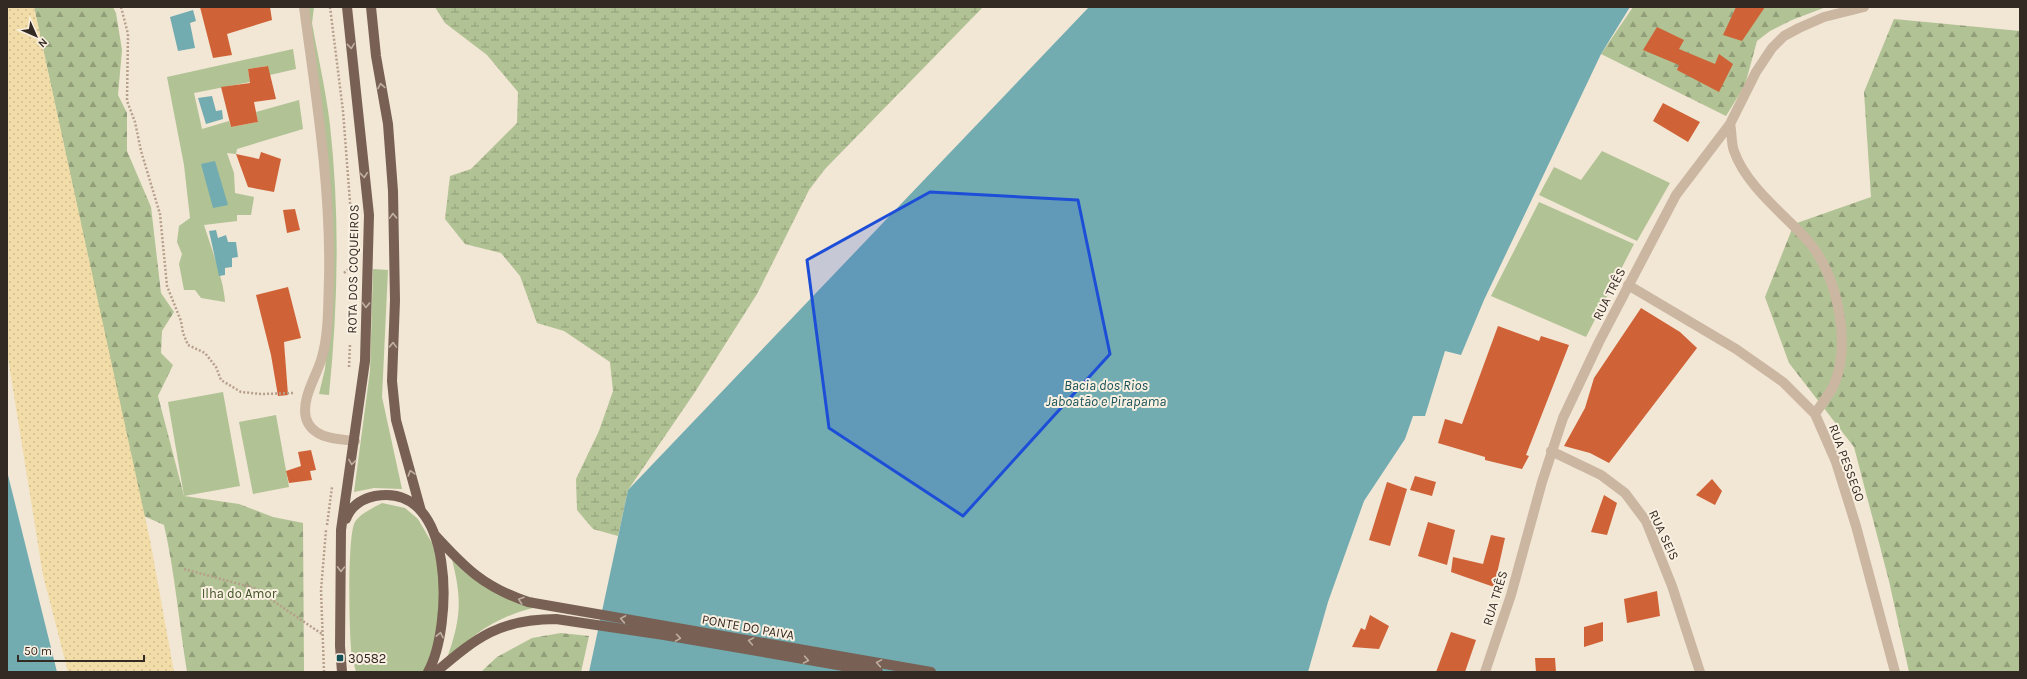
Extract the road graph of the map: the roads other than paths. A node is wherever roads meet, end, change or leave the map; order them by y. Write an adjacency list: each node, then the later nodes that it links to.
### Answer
1 (304, 7): 8 (street)
2 (347, 7): 8 (main road, ROTA DOS COQUEIROS, one-way to 8)
3 (371, 7): 10 (main road, ROTA DOS COQUEIROS, one-way to 3)
4 (1864, 7): 5 (street, RUA TRÊS)
5 (1730, 124): 6 (street, RUA TRÊS); 7 (street)
6 (1628, 285): 7 (street, RUA PESSEGO); 9 (street, RUA TRÊS)
7 (1815, 414): 21 (street, RUA PESSEGO)
8 (355, 441): 11 (main road, ROTA DOS COQUEIROS, one-way to 11)
9 (1551, 451): 19 (street, RUA TRÊS); 20 (street, RUA SEIS)
10 (421, 511): 11 (main road, ROTA DOS COQUEIROS); 12 (main road, ROTA DOS COQUEIROS)
11 (342, 530): 14 (main road, ROTA DOS COQUEIROS, one-way to 14)
12 (435, 535): 13 (main road, ROTA DOS COQUEIROS, one-way to 12); 15 (main road, ROTA DOS COQUEIROS, one-way to 12)
13 (560, 608): 18 (main road, PONTE DO PAIVA, one-way to 13)
14 (342, 672)
15 (428, 672)
16 (436, 672): 17 (main road, PONTE DO PAIVA, one-way to 17)
17 (878, 672)
18 (931, 672)
19 (1485, 672)
20 (1700, 672)
21 (1895, 672)

